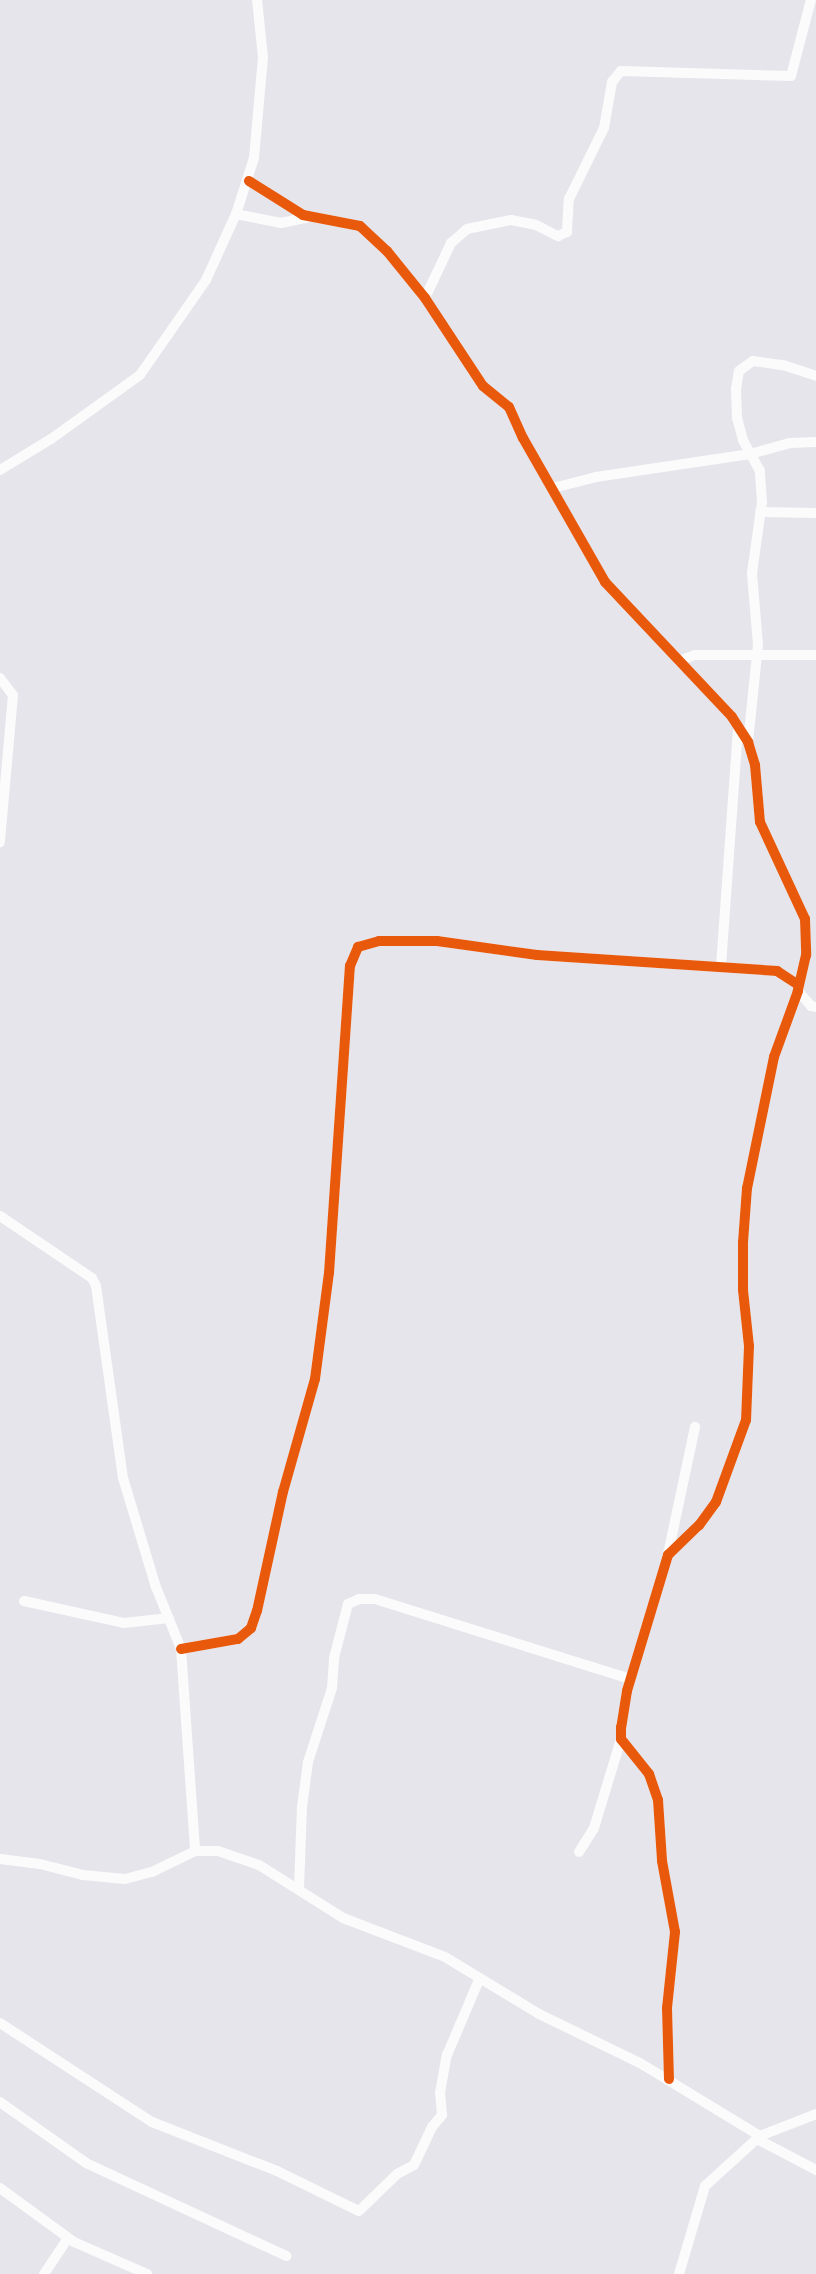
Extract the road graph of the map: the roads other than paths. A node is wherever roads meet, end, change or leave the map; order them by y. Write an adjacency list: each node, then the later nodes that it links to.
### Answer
1 (257, 0): 3 (street)
2 (811, 0): 6 (street)
3 (249, 181): 4 (street); 5 (street)
4 (236, 214): 5 (street); 10 (street)
5 (310, 217): 6 (street)
6 (425, 298): 11 (street)
7 (816, 376): 9 (street)
8 (816, 442): 9 (street)
9 (750, 454): 11 (street); 12 (street)
10 (0, 470)
11 (553, 488): 16 (street)
12 (760, 512): 13 (street); 15 (street)
13 (816, 513)
14 (816, 655): 15 (street)
15 (756, 656): 16 (street); 19 (street)
16 (679, 661): 18 (street)
17 (0, 678): 20 (street)
18 (738, 729): 19 (street); 21 (street)
19 (748, 742): 22 (street)
20 (0, 842)
21 (721, 966): 22 (street); 29 (street)
22 (798, 987): 23 (street); 26 (street)
23 (816, 1007)
24 (0, 1216): 28 (street)
25 (695, 1427): 26 (street)
26 (668, 1555): 30 (street)
27 (24, 1601): 28 (street)
28 (169, 1618): 29 (street)
29 (181, 1649): 32 (street)
30 (631, 1679): 31 (street); 35 (street)
31 (621, 1739): 33 (street); 38 (street)
32 (195, 1851): 34 (street); 35 (street)
33 (579, 1852)
34 (0, 1859)
35 (299, 1888): 36 (street)
36 (479, 1980): 37 (street); 38 (street)
37 (0, 2023)
38 (669, 2079): 41 (street)
39 (0, 2102): 45 (street)
40 (816, 2114): 41 (street)
41 (759, 2137): 42 (street); 49 (street)
42 (816, 2170)
43 (0, 2188): 44 (street)
44 (68, 2238): 46 (street); 47 (street)
45 (286, 2256)
46 (127, 2271): 48 (street)
47 (44, 2274)
48 (147, 2274)
49 (679, 2274)

